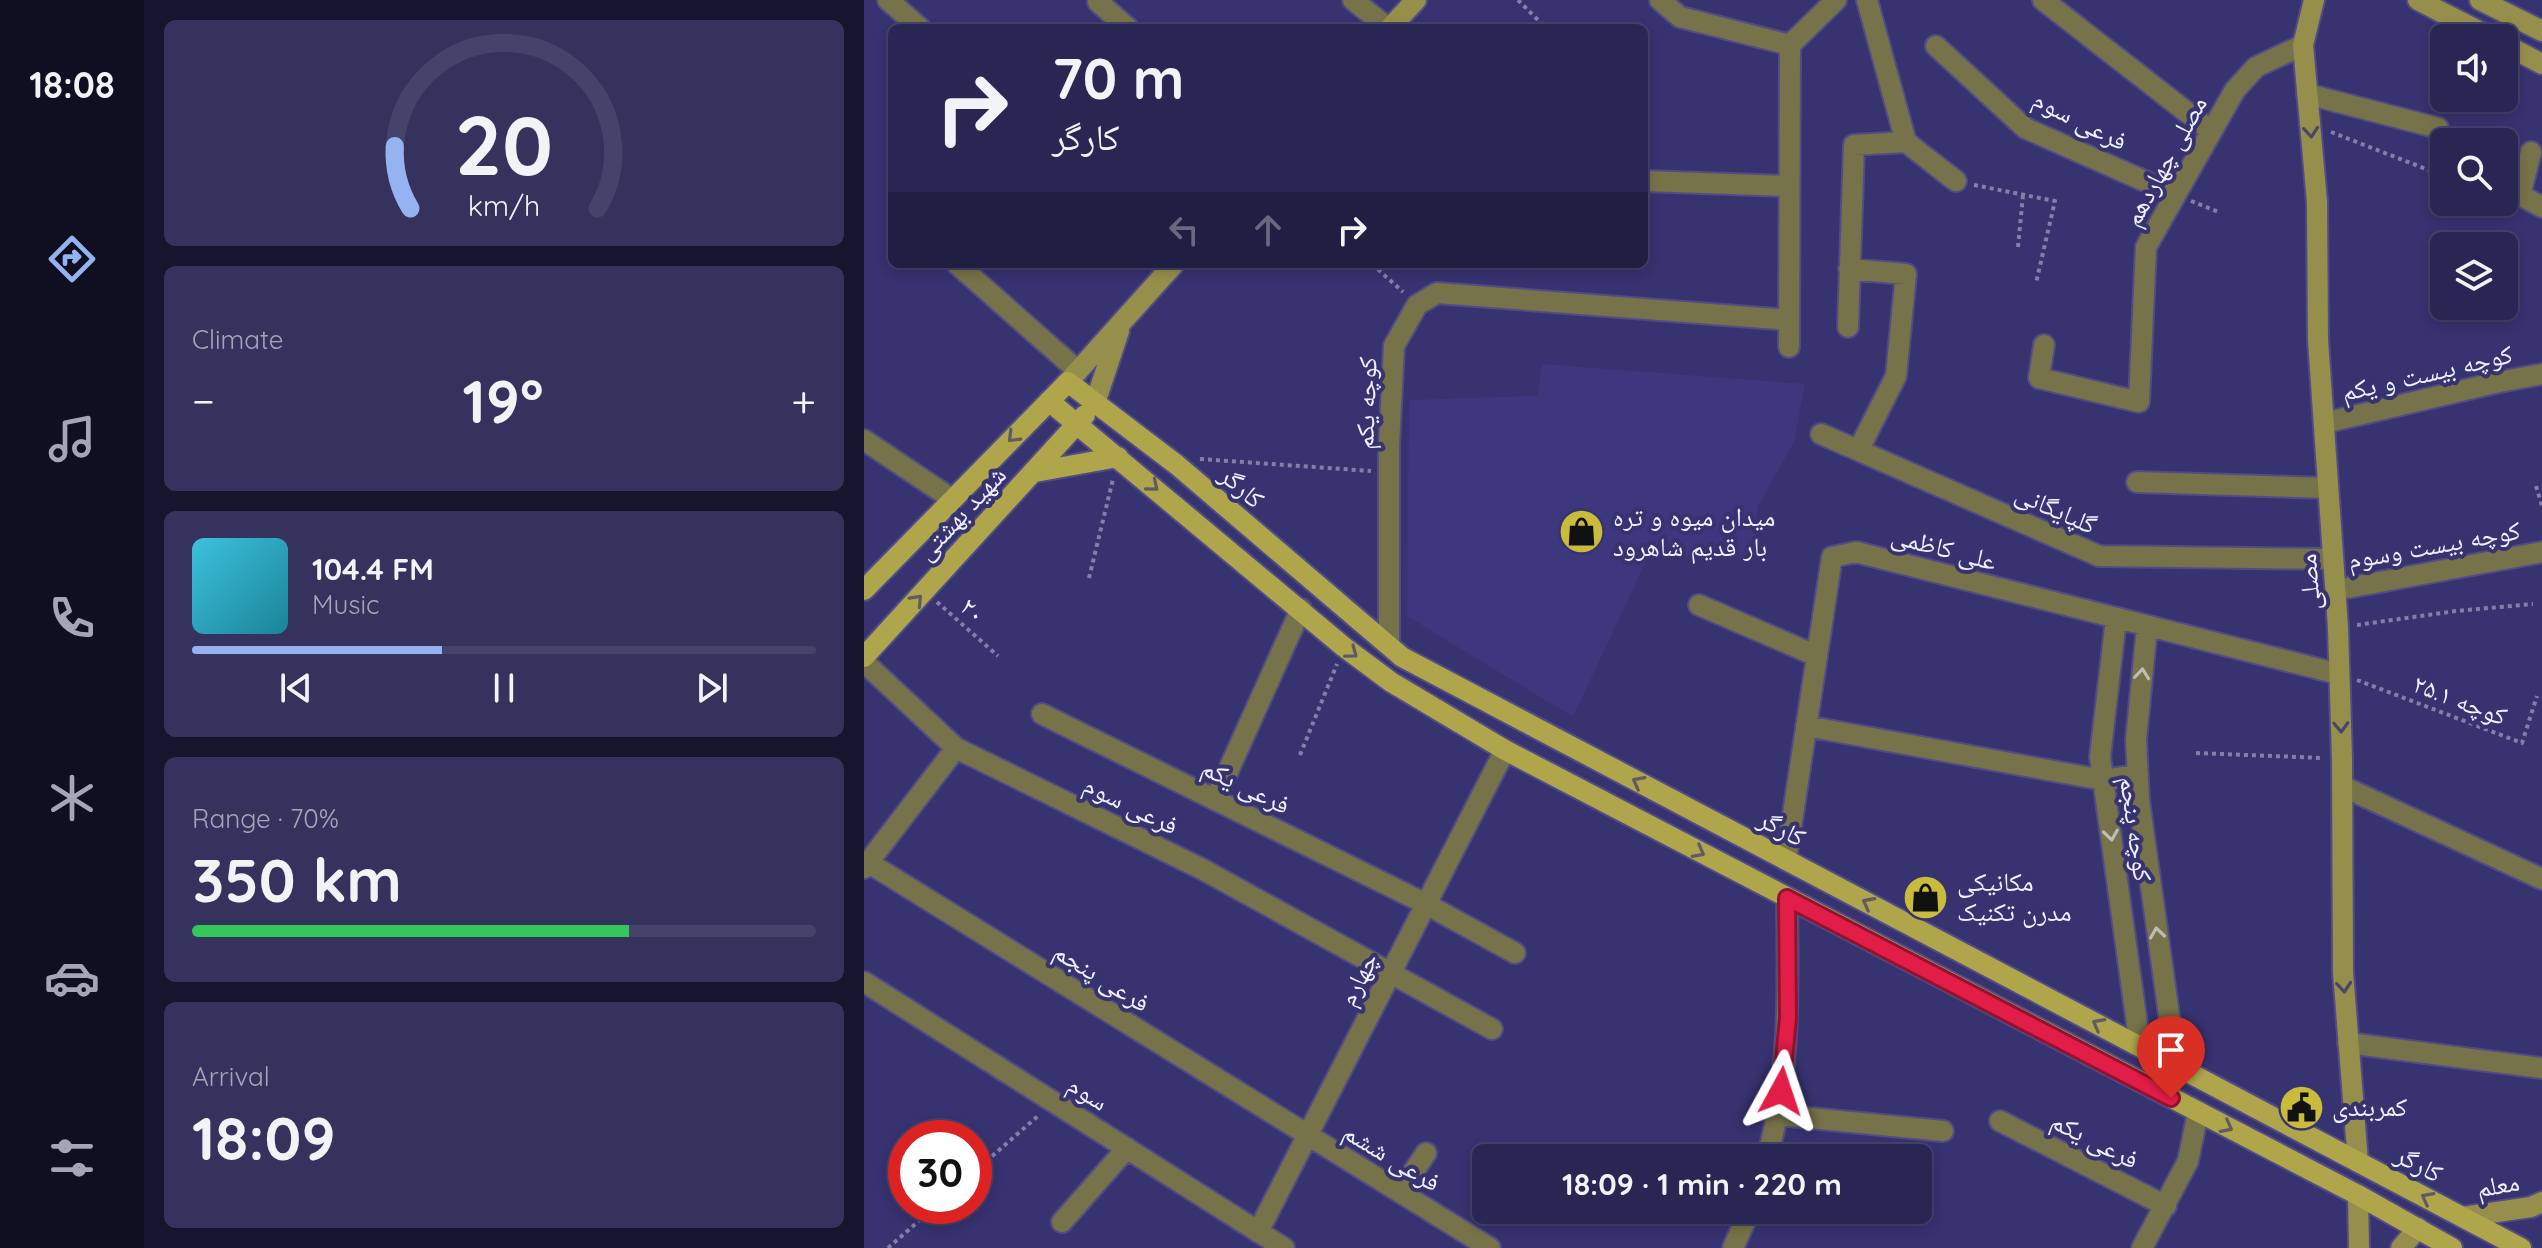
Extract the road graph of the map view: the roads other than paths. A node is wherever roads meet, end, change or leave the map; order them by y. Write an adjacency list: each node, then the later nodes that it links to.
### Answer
1 (888, 0): 12 (street)
2 (1353, 0): 14 (street)
3 (1416, 0): 15 (street)
4 (1660, 0): 18 (street)
5 (1836, 0): 18 (street)
6 (1867, 0): 26 (street)
7 (2043, 0): 25 (street)
8 (2314, 0): 19 (street, مصلی)
9 (2418, 0): 16 (street)
10 (2480, 0): 17 (street)
11 (1098, 2): 13 (street)
12 (915, 24)
13 (1123, 24)
14 (1384, 24)
15 (1393, 24)
16 (2465, 24)
17 (2542, 31)
18 (1790, 45): 30 (street)
19 (2303, 45): 23 (street, مصلی); 25 (street, مصلی چهاردهم)
20 (1936, 46): 31 (street, فرعی سوم)
21 (2518, 51): 22 (street)
22 (2542, 64)
23 (2307, 94): 24 (street); 46 (street, مصلی, one-way to 46)
24 (2438, 128)
25 (2211, 131): 31 (street, مصلی چهاردهم)
26 (1906, 142): 29 (street); 35 (street)
27 (2531, 152): 32 (street)
28 (1648, 181): 30 (street)
29 (1956, 181)
30 (1789, 186): 36 (street)
31 (2174, 194): 39 (street, مصلی چهاردهم)
32 (2542, 207)
33 (961, 268): 42 (street)
34 (1170, 268): 37 (street)
35 (1849, 269): 38 (street); 49 (street)
36 (1789, 320): 40 (street); 63 (street, کوچه یکم)
37 (1123, 321): 42 (street); 44 (street)
38 (1848, 327)
39 (2044, 345)
40 (1789, 347)
41 (2542, 374): 46 (street, کوچه بیست و یکم)
42 (1073, 376): 43 (main road, شهید بهشتی); 44 (main road, کارگر)
43 (1049, 401): 45 (main road); 54 (main road, شهید بهشتی, one-way to 54)
44 (1095, 403): 45 (main road, شهید بهشتی); 63 (main road, کارگر)
45 (1078, 423): 50 (main road); 51 (main road, شهید بهشتی)
46 (2324, 423): 53 (street, مصلی)
47 (1821, 434): 49 (street, گلپایگانی)
48 (864, 440): 54 (street)
49 (1859, 449): 56 (street, گلپایگانی)
50 (1118, 457): 51 (main road); 60 (main road, one-way to 60)
51 (1035, 472): 65 (main road, شهید بهشتی, one-way to 51)
52 (2137, 482): 53 (street)
53 (2328, 488): 56 (street, مصلی)
54 (952, 499): 57 (main road, شهید بهشتی)
55 (2542, 552): 58 (street, کوچه بیست وسوم)
56 (2333, 559): 58 (street, مصلی)
57 (864, 590)
58 (2336, 590): 66 (street, مصلی)
59 (1699, 605): 64 (street)
60 (1301, 609): 70 (main road, one-way to 70); 74 (street)
61 (2116, 619): 62 (street, علی کاظمی); 64 (street, علی کاظمی); 72 (street, کوچه پنجم)
62 (2147, 627): 66 (street, علی کاظمی); 71 (street, one-way to 62)
63 (1389, 646): 75 (main road, کارگر, one-way to 63)
64 (1817, 656): 68 (street, علی کاظمی)
65 (864, 660): 69 (street, فرعی سوم)
66 (2339, 674): 73 (street, مصلی, one-way to 73)
67 (1042, 714): 74 (street, فرعی یکم)
68 (1806, 726): 72 (street); 75 (street, علی کاظمی)
69 (956, 748): 76 (street); 81 (street, فرعی سوم)
70 (1505, 750): 78 (main road, one-way to 78); 79 (street, چهارم)
71 (2138, 775): 72 (street); 86 (street, one-way to 71)
72 (2103, 780): 85 (street, کوچه پنجم, one-way to 85)
73 (2342, 786): 77 (street); 84 (street, مصلی, one-way to 84)
74 (1215, 800): 79 (street, فرعی یکم)
75 (1786, 860): 85 (main road, کارگر, one-way to 75)
76 (867, 865): 92 (street, فرعی پنجم)
77 (2541, 878)
78 (1787, 898): 88 (main road); 89 (street)
79 (1426, 904): 80 (street, فرعی یکم); 81 (street, چهارم)
80 (1515, 953)
81 (1390, 974): 83 (street, فرعی سوم); 92 (street, چهارم)
82 (864, 982): 94 (street, سوم)
83 (1492, 1029)
84 (2348, 1043): 87 (street); 96 (street, مصلی)
85 (2140, 1046): 86 (main road, کارگر)
86 (2176, 1065): 96 (main road, کارگر)
87 (2542, 1068)
88 (2198, 1112): 98 (main road, one-way to 98); 100 (street)
89 (1779, 1115): 91 (street); 93 (street)
90 (2000, 1121): 100 (street, فرعی یکم)
91 (1943, 1131)
92 (1307, 1135): 97 (street, فرعی ششم); 105 (street, چهارم)
93 (1771, 1144)
94 (1127, 1148): 102 (street); 105 (street, سوم)
95 (1426, 1153): 97 (street)
96 (2358, 1162): 98 (main road); 101 (main road, کارگر, one-way to 96)
97 (1400, 1192): 107 (street, فرعی ششم)
98 (2358, 1195): 104 (main road); 110 (street)
99 (2542, 1202): 101 (street, معلم)
100 (2166, 1206): 109 (street)
101 (2463, 1217): 113 (main road, کارگر)
102 (1062, 1222)
103 (1744, 1224): 108 (street)
104 (2418, 1228): 111 (street); 112 (main road)
105 (1258, 1232): 106 (street, سوم)
106 (1284, 1248)
107 (1490, 1248)
108 (1733, 1248)
109 (2142, 1248)
110 (2359, 1248)
111 (2401, 1248)
112 (2452, 1248)
113 (2521, 1248)

